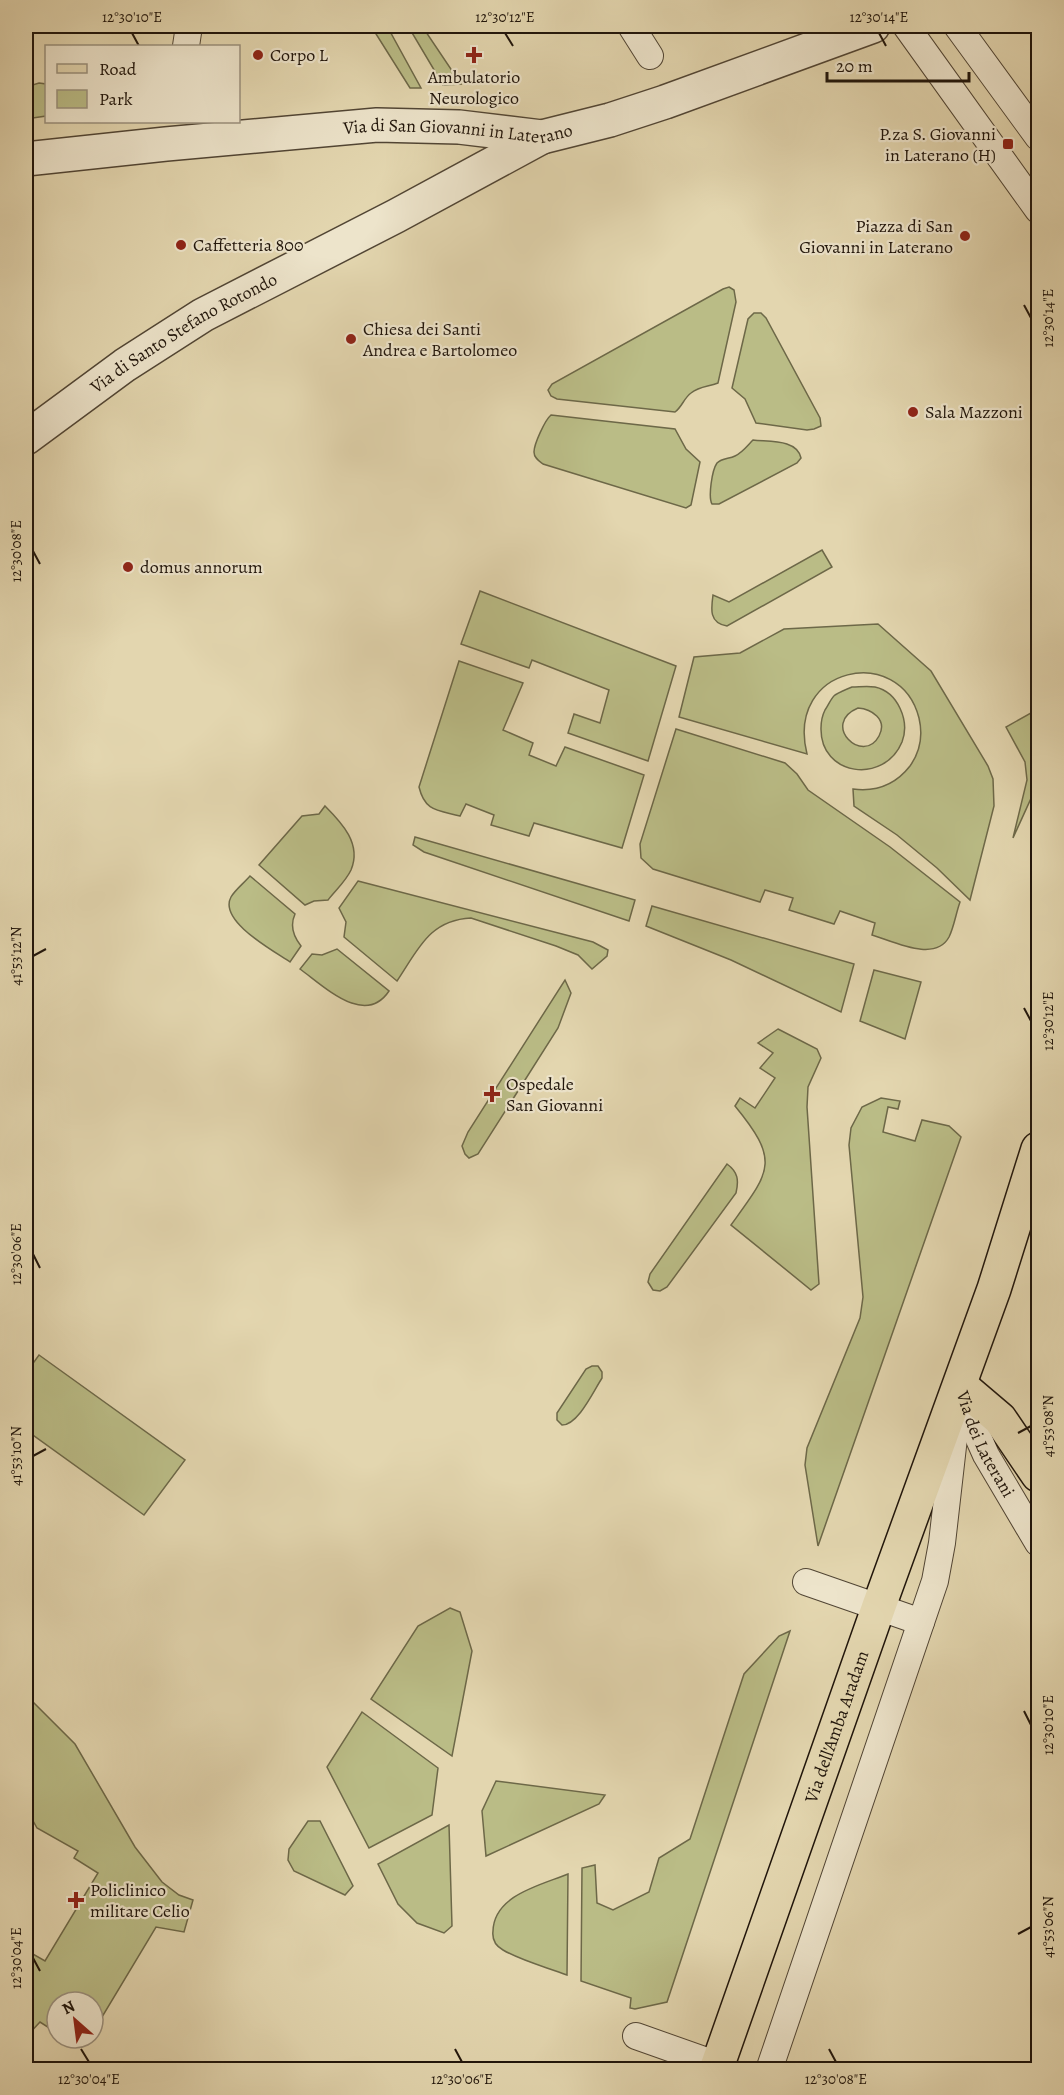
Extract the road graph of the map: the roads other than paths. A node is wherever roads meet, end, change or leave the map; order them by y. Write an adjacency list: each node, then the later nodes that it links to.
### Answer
1 (189, 26): 6 (lane)
2 (631, 26): 7 (lane)
3 (873, 26): 8 (street, Via di San Giovanni in Laterano)
4 (906, 26): 11 (lane)
5 (957, 26): 9 (lane)
6 (186, 45)
7 (650, 56)
8 (542, 137): 10 (street, Via di San Giovanni in Laterano); 12 (street, Via di Santo Stefano Rotondo)
9 (1038, 137)
10 (26, 159)
11 (1038, 210)
12 (26, 438)
13 (1038, 1149): 14 (main road, Via dell'Amba Aradam)
14 (960, 1385): 15 (main road, Via dei Laterani); 16 (lane, Via dei Laterani); 18 (main road, Via dell'Amba Aradam); 19 (lane, Via dell'Amba Aradam)
15 (1038, 1475)
16 (1038, 1544)
17 (806, 1582): 18 (lane)
18 (879, 1606): 19 (lane); 21 (main road, Via dell'Amba Aradam)
19 (921, 1622): 22 (lane, Via dell'Amba Aradam)
20 (636, 2036): 21 (lane)
21 (717, 2067)
22 (770, 2070)

